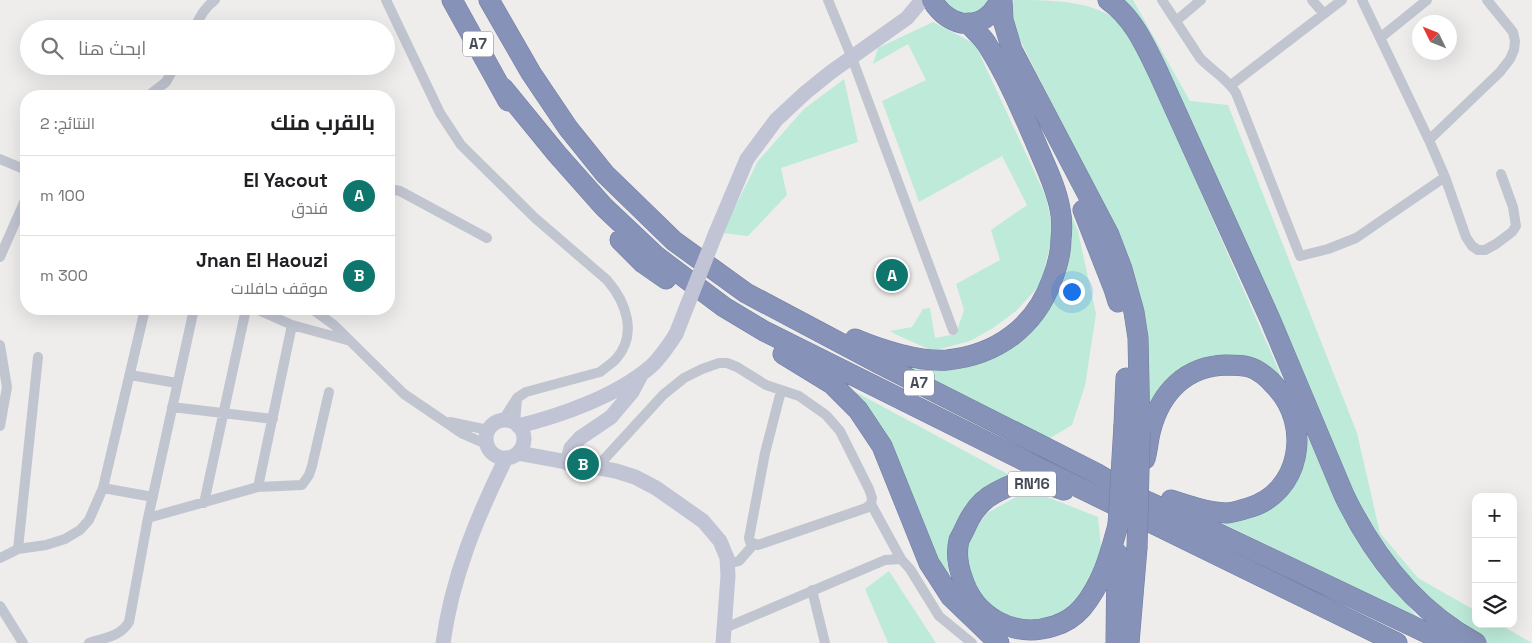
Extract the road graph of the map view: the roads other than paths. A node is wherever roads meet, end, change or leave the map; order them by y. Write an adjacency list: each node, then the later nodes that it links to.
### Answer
1 (215, 0): 17 (street)
2 (386, 0): 58 (street)
3 (452, 0): 26 (highway, A7)
4 (489, 0): 23 (highway, A7)
5 (828, 0): 22 (street)
6 (1001, 0): 19 (highway, RN16); 57 (highway, RN16)
7 (1108, 0): 92 (highway)
8 (1162, 0): 18 (street)
9 (1202, 0): 18 (street)
10 (1312, 0): 16 (street)
11 (1342, 0): 16 (street)
12 (1362, 0): 20 (street)
13 (1427, 0): 20 (street)
14 (1487, 0): 28 (street)
15 (931, 3): 19 (highway); 22 (street)
16 (1324, 14): 25 (street)
17 (199, 20)
18 (1176, 20): 25 (street)
19 (968, 23): 21 (highway, RN16)
20 (1380, 38): 28 (street)
21 (989, 47): 23 (highway); 57 (highway, RN16)
22 (852, 58): 43 (street); 47 (street, bridge)
23 (532, 73): 62 (highway, A7)
24 (170, 75): 27 (street)
25 (1231, 85): 32 (street)
26 (503, 88): 86 (highway); 90 (highway, A7)
27 (156, 90)
28 (1429, 140): 32 (street)
29 (0, 159): 30 (street)
30 (20, 167)
31 (1501, 174): 32 (street)
32 (1445, 177)
33 (395, 190): 35 (street)
34 (20, 212): 36 (street)
35 (487, 238)
36 (0, 257)
37 (144, 315): 48 (street)
38 (193, 315): 49 (street)
39 (245, 315): 53 (street)
40 (270, 315): 42 (street)
41 (320, 315): 44 (street)
42 (292, 325): 44 (street); 54 (street)
43 (953, 330)
44 (348, 340): 55 (street)
45 (0, 345): 56 (street)
46 (38, 358): 73 (street)
47 (642, 373): 58 (street); 60 (street)
48 (130, 375): 49 (street); 65 (street)
49 (177, 383): 52 (street)
50 (781, 391): 61 (street); 69 (street); 72 (street)
51 (329, 392): 64 (street)
52 (172, 407): 53 (street); 66 (street)
53 (223, 412): 54 (street); 68 (street)
54 (272, 419): 64 (street)
55 (445, 422): 59 (street); 59 (street)
56 (0, 426)
57 (1132, 429): 63 (highway, RN16, bridge); 71 (highway, RN16, bridge)
58 (515, 437): 59 (street); 59 (street); 60 (street); 67 (street)
59 (488, 442): 67 (street)
60 (562, 461): 61 (street)
61 (598, 467): 76 (street)
62 (1096, 473): 63 (highway); 91 (highway, A7)
63 (1138, 482): 88 (highway, RN16, bridge)
64 (258, 487): 68 (street)
65 (103, 488): 66 (street); 73 (street)
66 (153, 497): 70 (street)
67 (484, 502): 83 (street)
68 (204, 503): 70 (street)
69 (871, 504): 72 (street); 75 (street)
70 (148, 518): 80 (street)
71 (1118, 525): 87 (highway); 89 (highway, RN16)
72 (754, 544): 76 (street)
73 (18, 549): 74 (street)
74 (0, 558)
75 (901, 559): 77 (street); 85 (street)
76 (727, 564): 79 (street)
77 (812, 590): 79 (street); 84 (street)
78 (0, 606): 81 (street)
79 (724, 636)
80 (103, 641): 82 (street)
81 (23, 643)
82 (89, 643)
83 (443, 643)
84 (826, 643)
85 (972, 643)
86 (999, 643)
87 (1116, 643)
88 (1129, 643)
89 (1376, 643)
90 (1398, 643)
91 (1448, 643)
92 (1476, 643)

